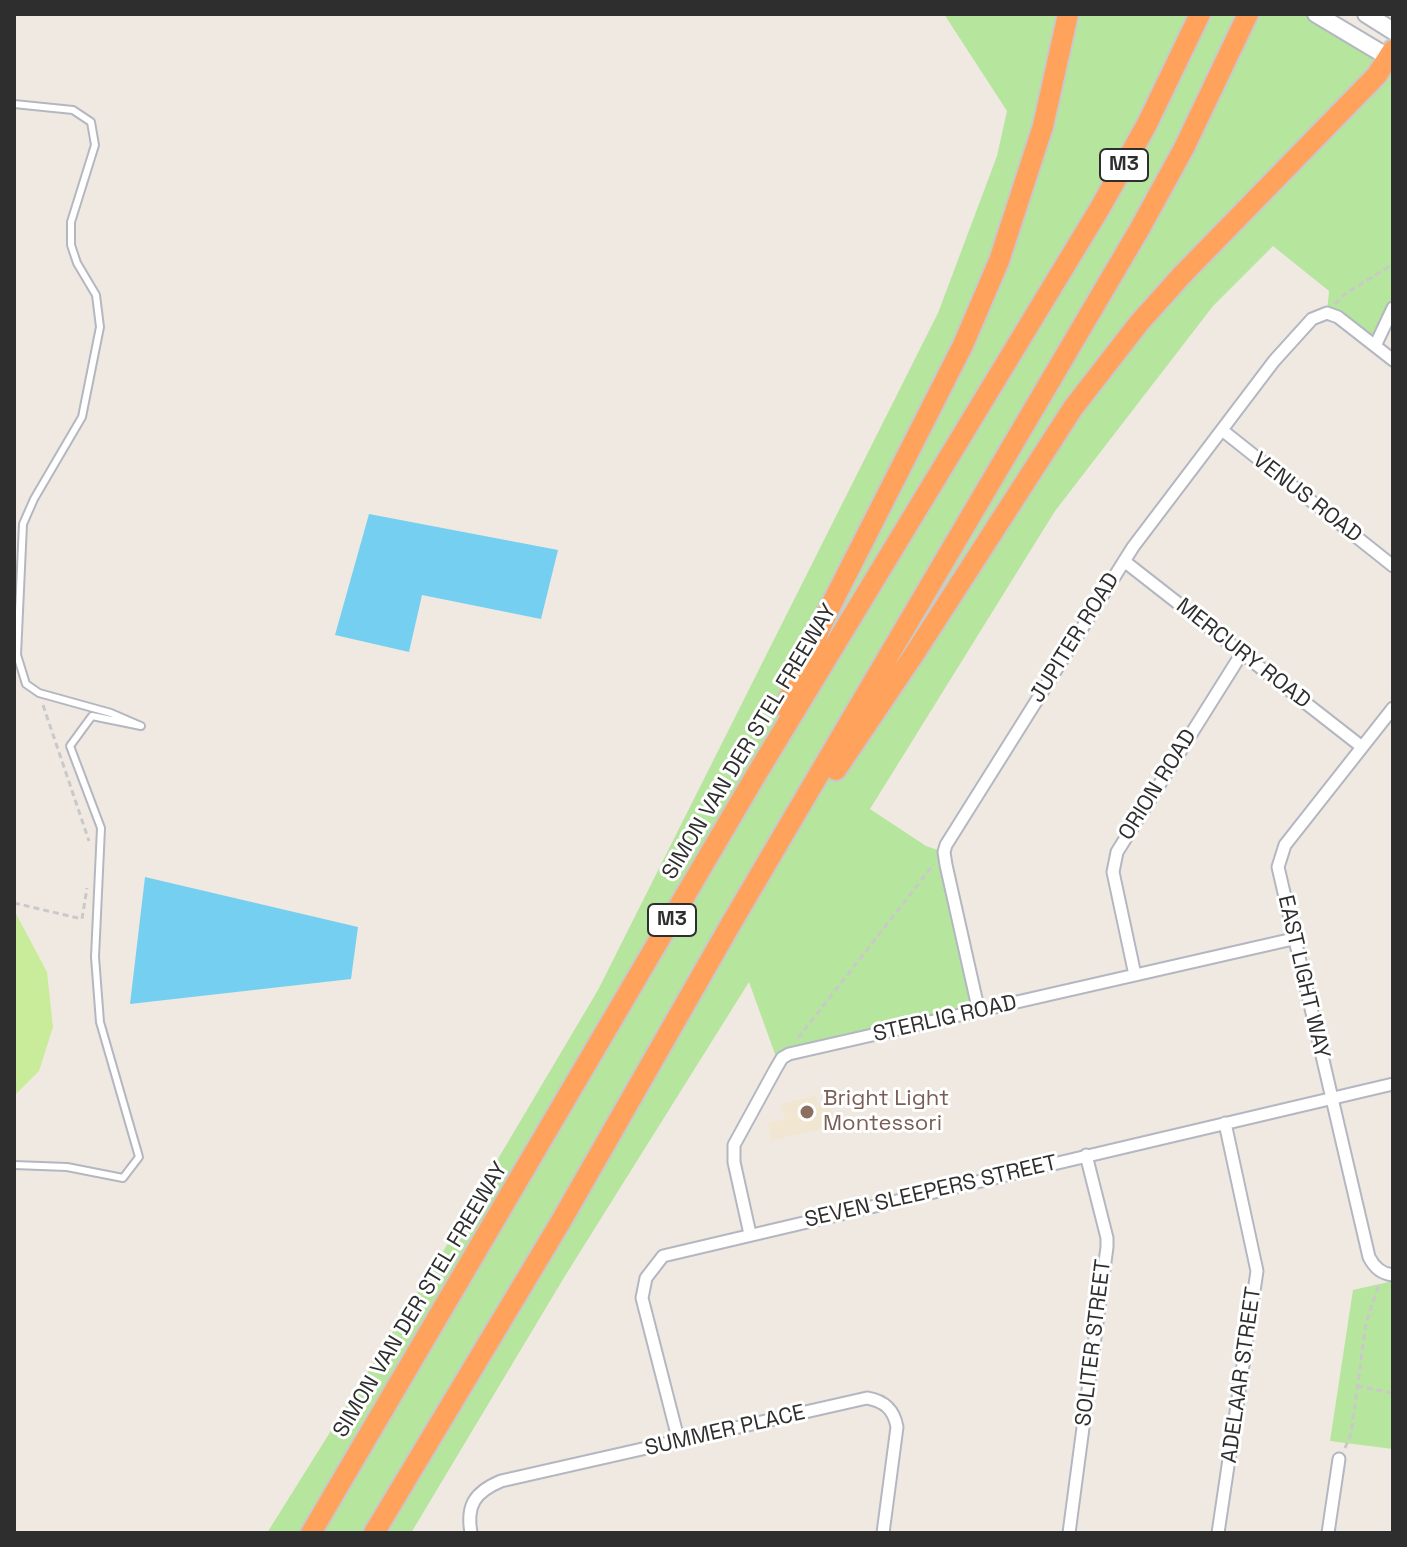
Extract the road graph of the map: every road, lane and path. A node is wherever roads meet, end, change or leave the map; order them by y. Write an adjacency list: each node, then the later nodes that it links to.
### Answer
1 (1068, 14): 21 (highway)
2 (1200, 14): 21 (highway, SIMON VAN DER STEL FREEWAY / M3)
3 (1316, 14): 7 (main road)
4 (1366, 14): 6 (main road)
5 (1245, 19): 22 (highway, M3)
6 (1393, 31)
7 (1392, 56): 22 (highway)
8 (14, 104): 18 (lane)
9 (1393, 264): 11 (path)
10 (1393, 308): 12 (street)
11 (1327, 313): 12 (street); 14 (street, JUPITER ROAD)
12 (1375, 346): 13 (street)
13 (1393, 360)
14 (1222, 430): 15 (street, JUPITER ROAD); 16 (street, VENUS ROAD)
15 (1124, 561): 17 (street, MERCURY ROAD); 24 (street, JUPITER ROAD)
16 (1393, 566)
17 (1242, 653): 20 (street, MERCURY ROAD); 28 (street, ORION ROAD)
18 (39, 693): 23 (path); 35 (lane)
19 (1393, 708): 20 (street, EAST LIGHT WAY)
20 (1362, 747): 27 (street, EAST LIGHT WAY)
21 (753, 780): 42 (highway, SIMON VAN DER STEL FREEWAY / M3)
22 (788, 828): 43 (highway, M3)
23 (93, 852)
24 (944, 852): 29 (street); 30 (path)
25 (88, 879): 26 (path)
26 (14, 903)
27 (1293, 939): 28 (street, STERLIG ROAD); 32 (street, EAST LIGHT WAY)
28 (1135, 975): 29 (street, STERLIG ROAD)
29 (979, 1012): 30 (street, STERLIG ROAD)
30 (782, 1058): 36 (street)
31 (1393, 1084): 32 (street, SEVEN SLEEPERS STREET)
32 (1333, 1099): 33 (street, SEVEN SLEEPERS STREET); 37 (street, EAST LIGHT WAY)
33 (1225, 1123): 34 (street, SEVEN SLEEPERS STREET); 47 (street, ADELAAR STREET)
34 (1086, 1155): 36 (street, SEVEN SLEEPERS STREET); 46 (street, SOLITER STREET)
35 (14, 1165)
36 (750, 1234): 40 (street, SEVEN SLEEPERS STREET)
37 (1388, 1274): 38 (path)
38 (1357, 1386): 39 (path); 41 (path)
39 (1393, 1393)
40 (679, 1442): 44 (street, SUMMER PLACE); 45 (street, SUMMER PLACE)
41 (1342, 1454): 48 (street)
42 (311, 1533)
43 (374, 1533)
44 (471, 1533)
45 (883, 1533)
46 (1069, 1533)
47 (1218, 1533)
48 (1328, 1533)

